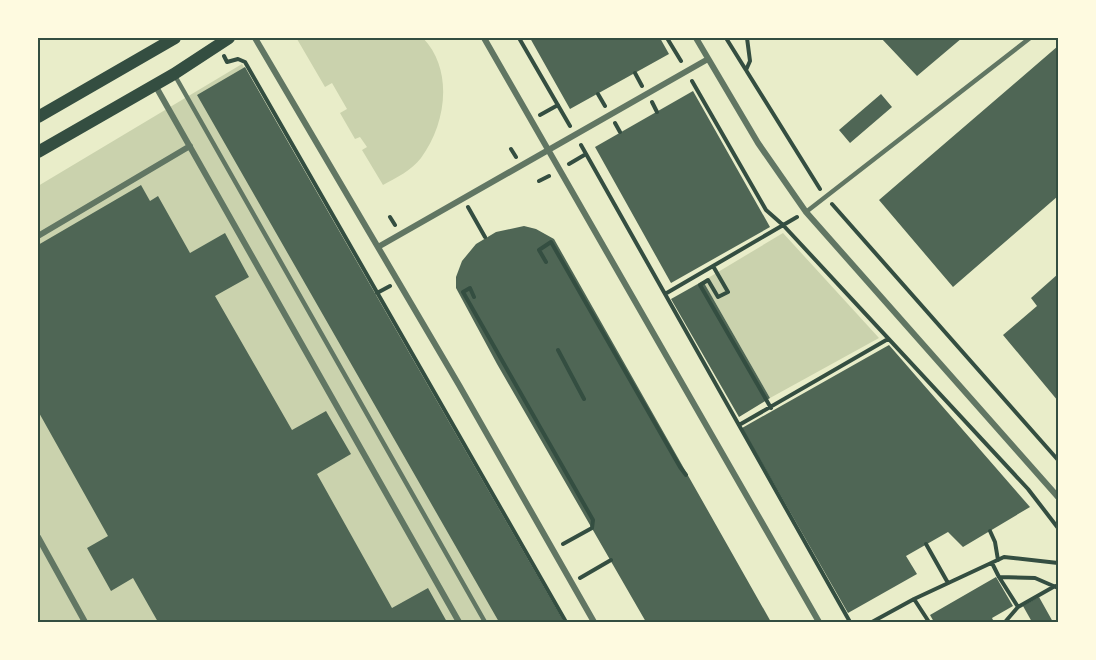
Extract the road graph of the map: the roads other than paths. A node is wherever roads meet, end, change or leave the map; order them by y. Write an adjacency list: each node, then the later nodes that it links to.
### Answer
1 (175, 38): 10 (main road)
2 (229, 38): 8 (main road)
3 (255, 38): 16 (street)
4 (484, 38): 12 (street)
5 (696, 38): 7 (street)
6 (1030, 38): 14 (lane)
7 (708, 59): 12 (street); 14 (street)
8 (174, 74): 9 (main road); 21 (lane)
9 (155, 85): 11 (street); 13 (main road)
10 (38, 117)
11 (190, 146): 15 (street); 20 (street)
12 (549, 150): 16 (street); 23 (street)
13 (38, 152)
14 (806, 213): 17 (street)
15 (38, 236)
16 (378, 247): 22 (street)
17 (1059, 498)
18 (38, 537): 19 (street)
19 (85, 622)
20 (459, 622)
21 (485, 622)
22 (594, 622)
23 (819, 622)

